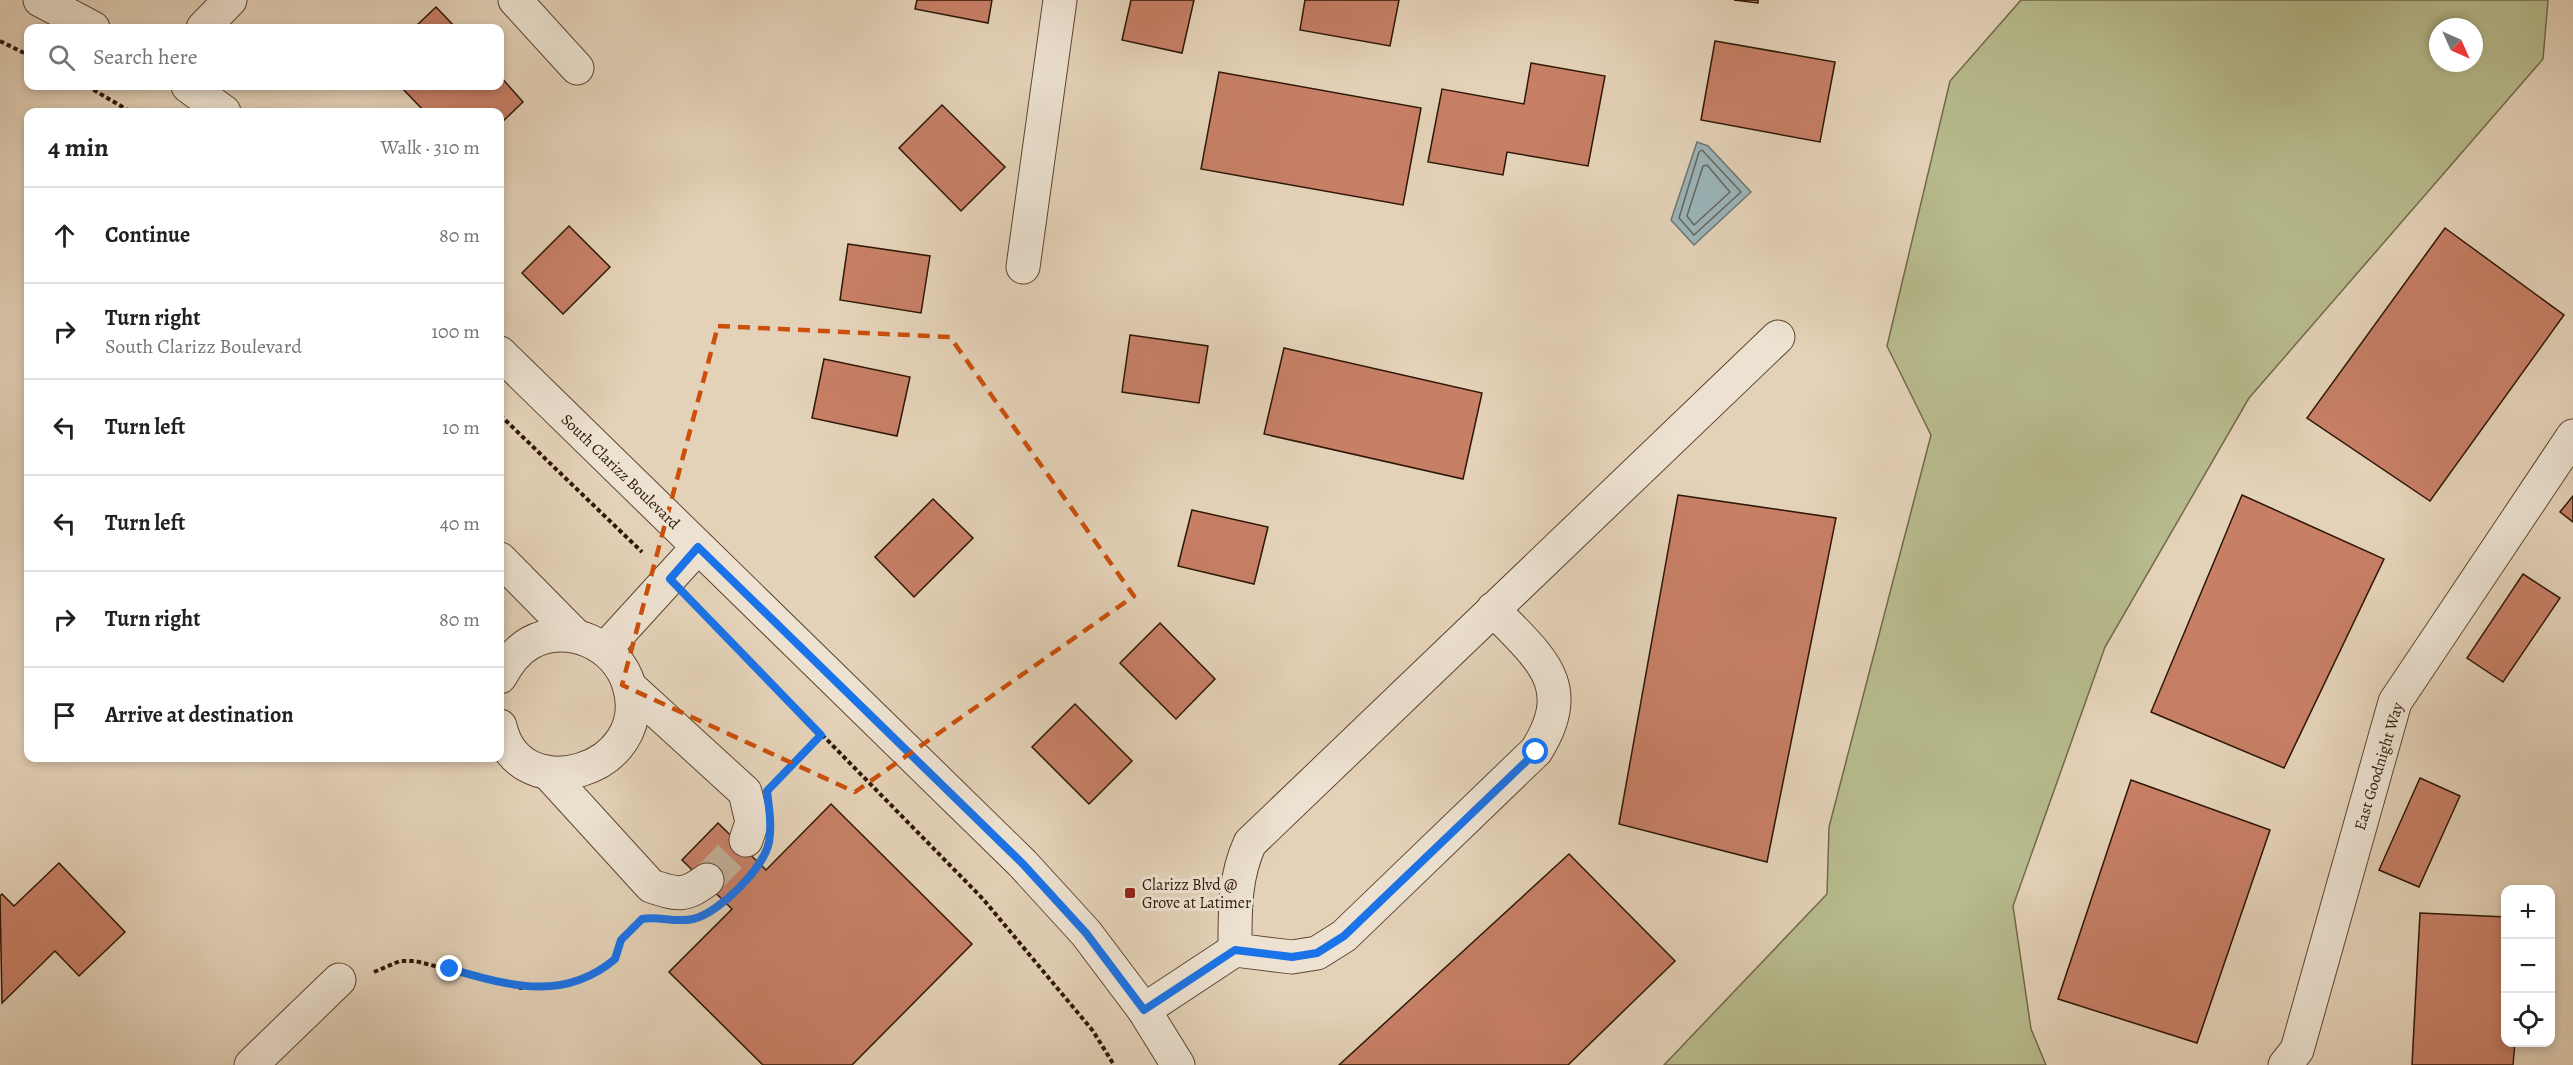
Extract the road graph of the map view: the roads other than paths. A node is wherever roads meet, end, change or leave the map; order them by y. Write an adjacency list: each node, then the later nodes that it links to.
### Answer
1 (40, 0): 5 (street)
2 (230, 0): 6 (street)
3 (515, 0): 7 (street)
4 (1060, 0): 10 (street)
5 (85, 24)
6 (207, 24)
7 (577, 68)
8 (194, 90): 9 (street)
9 (218, 108)
10 (1023, 267)
11 (1778, 337): 16 (street)
12 (504, 357): 14 (street, South Clarizz Boulevard)
13 (2573, 436): 30 (street, East Goodnight Way)
14 (698, 547): 18 (street); 27 (street, South Clarizz Boulevard)
15 (504, 563): 17 (street)
16 (1493, 609): 25 (street); 25 (street)
17 (576, 636): 18 (street); 19 (street)
18 (605, 649): 20 (street)
19 (504, 670)
20 (630, 687): 22 (street); 23 (street)
21 (504, 740): 22 (street)
22 (547, 772): 24 (street)
23 (746, 840)
24 (707, 880)
25 (1235, 950): 27 (street)
26 (339, 980): 28 (street)
27 (1144, 1010): 29 (street, South Clarizz Boulevard)
28 (250, 1065)
29 (1178, 1065)
30 (2285, 1065)

